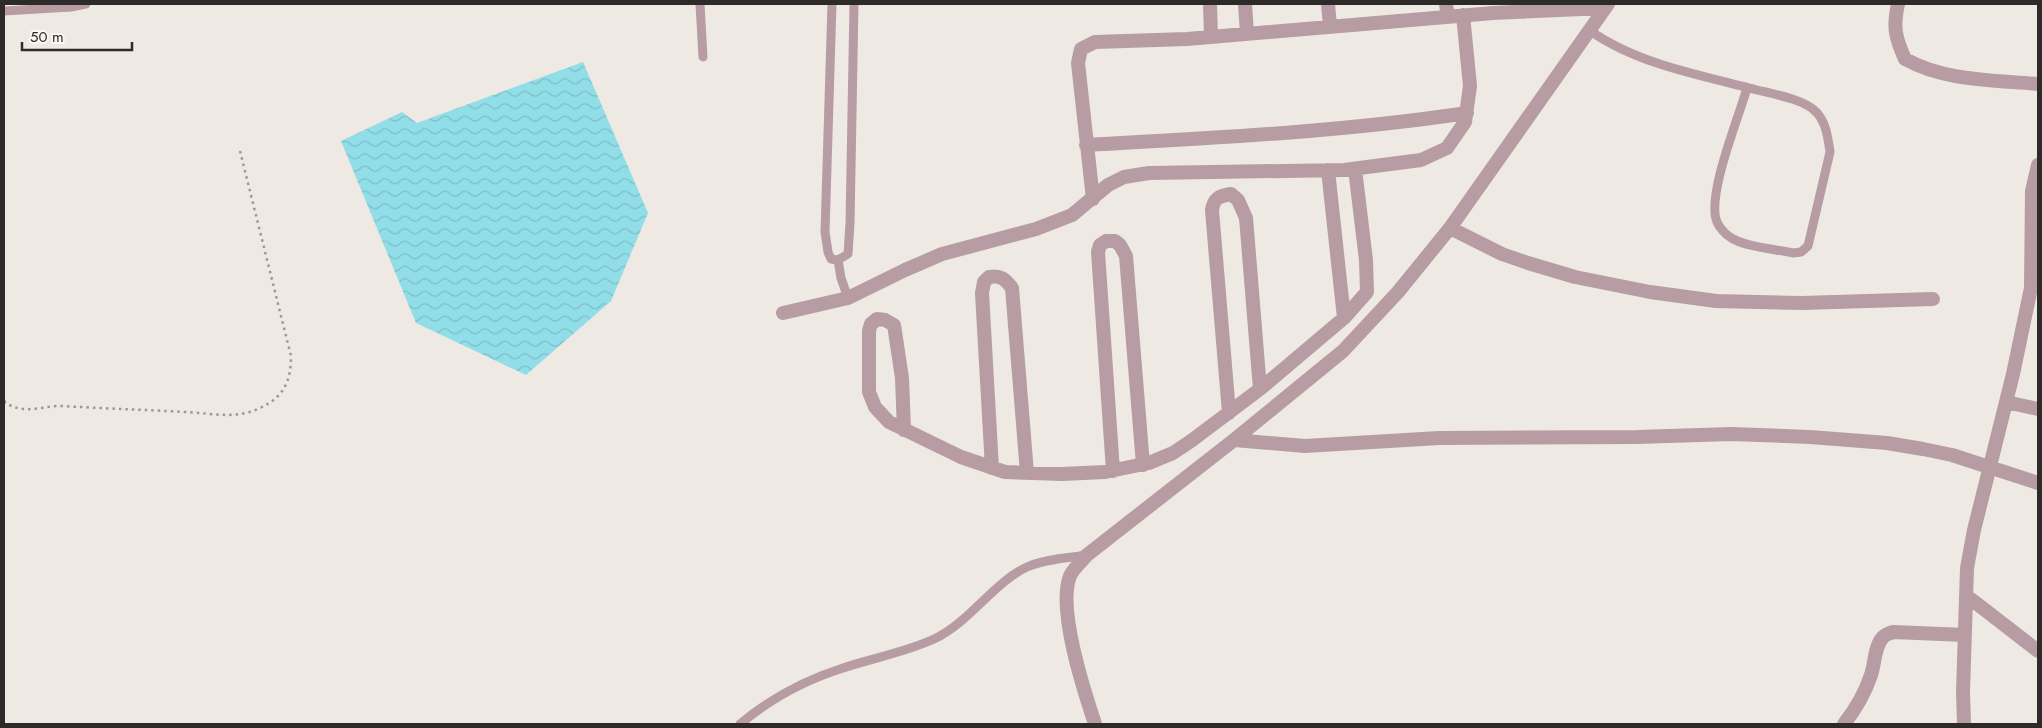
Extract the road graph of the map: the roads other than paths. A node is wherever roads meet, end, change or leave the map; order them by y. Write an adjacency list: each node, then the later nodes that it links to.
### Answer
1 (86, 4): 11 (lane)
2 (700, 4): 19 (lane)
3 (832, 4): 29 (lane)
4 (854, 4): 29 (lane)
5 (1210, 4): 18 (street)
6 (1245, 4): 17 (street)
7 (1328, 4): 15 (street)
8 (1898, 4): 20 (street)
9 (1606, 6): 10 (street); 16 (street)
10 (1558, 7): 12 (street)
11 (10, 8)
12 (1483, 9): 14 (street)
13 (1447, 10): 14 (street); 15 (street)
14 (1462, 15): 22 (street)
15 (1330, 26): 17 (street)
16 (1589, 30): 21 (lane); 28 (street)
17 (1247, 34): 18 (street)
18 (1211, 37): 23 (street)
19 (703, 57)
20 (2038, 84)
21 (1747, 88): 21 (lane)
22 (1466, 113): 23 (street); 25 (street)
23 (1086, 145): 27 (street)
24 (2038, 165): 35 (street)
25 (1355, 169): 26 (street); 33 (street)
26 (1328, 170): 27 (street); 33 (street)
27 (1092, 199): 30 (street)
28 (1450, 228): 31 (street); 39 (street)
29 (838, 260): 30 (lane)
30 (848, 298): 32 (street)
31 (1933, 299)
32 (783, 313)
33 (1344, 318): 34 (street)
34 (1260, 389): 37 (street); 37 (street)
35 (2006, 402): 36 (street); 42 (street)
36 (2038, 409)
37 (1229, 413): 40 (street)
38 (904, 430): 38 (street); 41 (street)
39 (1234, 440): 42 (street); 46 (street)
40 (1143, 465): 43 (street); 43 (street)
41 (992, 468): 44 (street); 44 (street)
42 (1989, 468): 45 (street); 47 (street)
43 (1113, 471): 44 (street)
44 (1027, 473)
45 (2038, 484)
46 (1087, 555): 50 (lane); 51 (street)
47 (1966, 596): 48 (street); 49 (street)
48 (1965, 634): 52 (street); 53 (street)
49 (2038, 651)
50 (740, 724)
51 (1095, 724)
52 (1844, 724)
53 (1964, 724)

